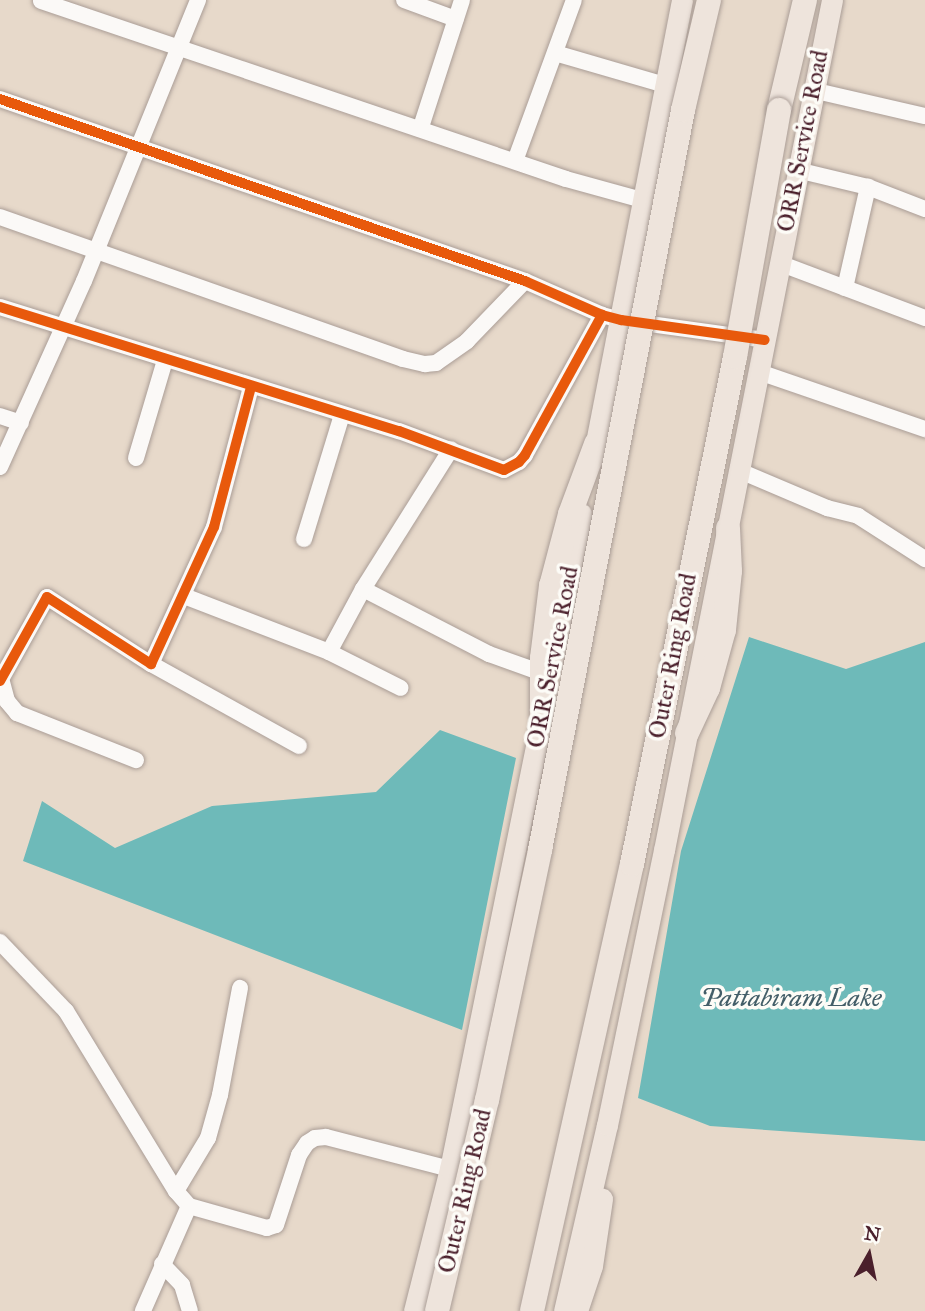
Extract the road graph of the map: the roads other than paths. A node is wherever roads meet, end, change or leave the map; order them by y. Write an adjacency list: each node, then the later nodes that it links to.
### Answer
1 (198, 0): 11 (street)
2 (404, 0): 10 (street)
3 (462, 0): 10 (street)
4 (573, 0): 12 (street)
5 (682, 0): 13 (main road, ORR Service Road)
6 (709, 0): 72 (highway, Outer Ring Road, bridge)
7 (805, 0): 73 (highway, Outer Ring Road, bridge)
8 (832, 0): 14 (main road, ORR Service Road)
9 (41, 1): 11 (street)
10 (456, 19): 17 (street)
11 (180, 46): 17 (street); 18 (street)
12 (555, 53): 13 (street); 19 (street)
13 (664, 85): 22 (main road, ORR Service Road)
14 (812, 90): 16 (street); 20 (main road, ORR Service Road)
15 (0, 99): 18 (street)
16 (925, 116)
17 (421, 127): 19 (street)
18 (138, 148): 25 (street); 27 (street)
19 (515, 160): 22 (street)
20 (797, 170): 21 (street); 26 (main road, ORR Service Road)
21 (868, 187): 23 (street); 28 (street)
22 (642, 200): 30 (main road, ORR Service Road)
23 (925, 208)
24 (0, 217): 25 (street)
25 (96, 250): 27 (street); 32 (street)
26 (779, 263): 28 (street); 33 (main road, ORR Service Road)
27 (524, 281): 30 (street)
28 (845, 288): 31 (street)
29 (0, 307): 32 (street)
30 (611, 318): 33 (street); 41 (main road, ORR Service Road); 42 (street)
31 (925, 318)
32 (64, 327): 34 (street); 39 (street)
33 (765, 340): 35 (main road, ORR Service Road)
34 (165, 360): 36 (street); 43 (street)
35 (759, 372): 40 (street); 45 (main road, ORR Service Road)
36 (251, 387): 37 (street); 50 (street)
37 (342, 415): 42 (street); 47 (street)
38 (0, 416): 39 (street)
39 (21, 423): 44 (street)
40 (925, 429)
41 (596, 444): 53 (highway); 56 (main road, ORR Service Road)
42 (451, 449): 49 (street)
43 (136, 458)
44 (0, 467)
45 (740, 471): 46 (main road, ORR Service Road); 48 (street)
46 (728, 528): 57 (highway)
47 (304, 539)
48 (925, 559)
49 (363, 589): 51 (street); 53 (street)
50 (184, 596): 51 (street); 52 (street)
51 (328, 652): 55 (street)
52 (151, 664): 54 (street); 58 (street)
53 (542, 673): 56 (highway)
54 (1, 682): 59 (street)
55 (401, 688)
56 (542, 716): 63 (main road, ORR Service Road)
57 (687, 733): 62 (main road)
58 (299, 746)
59 (136, 760)
60 (0, 942): 64 (street)
61 (240, 988): 64 (street)
62 (602, 1148): 74 (main road); 75 (main road)
63 (450, 1169): 65 (street); 66 (main road, ORR Service Road)
64 (176, 1191): 65 (street)
65 (189, 1206): 67 (street)
66 (436, 1222): 70 (main road); 71 (main road, ORR Service Road)
67 (162, 1264): 68 (street); 69 (street)
68 (143, 1311)
69 (190, 1311)
70 (402, 1311)
71 (414, 1311)
72 (437, 1311)
73 (532, 1311)
74 (564, 1311)
75 (576, 1311)

